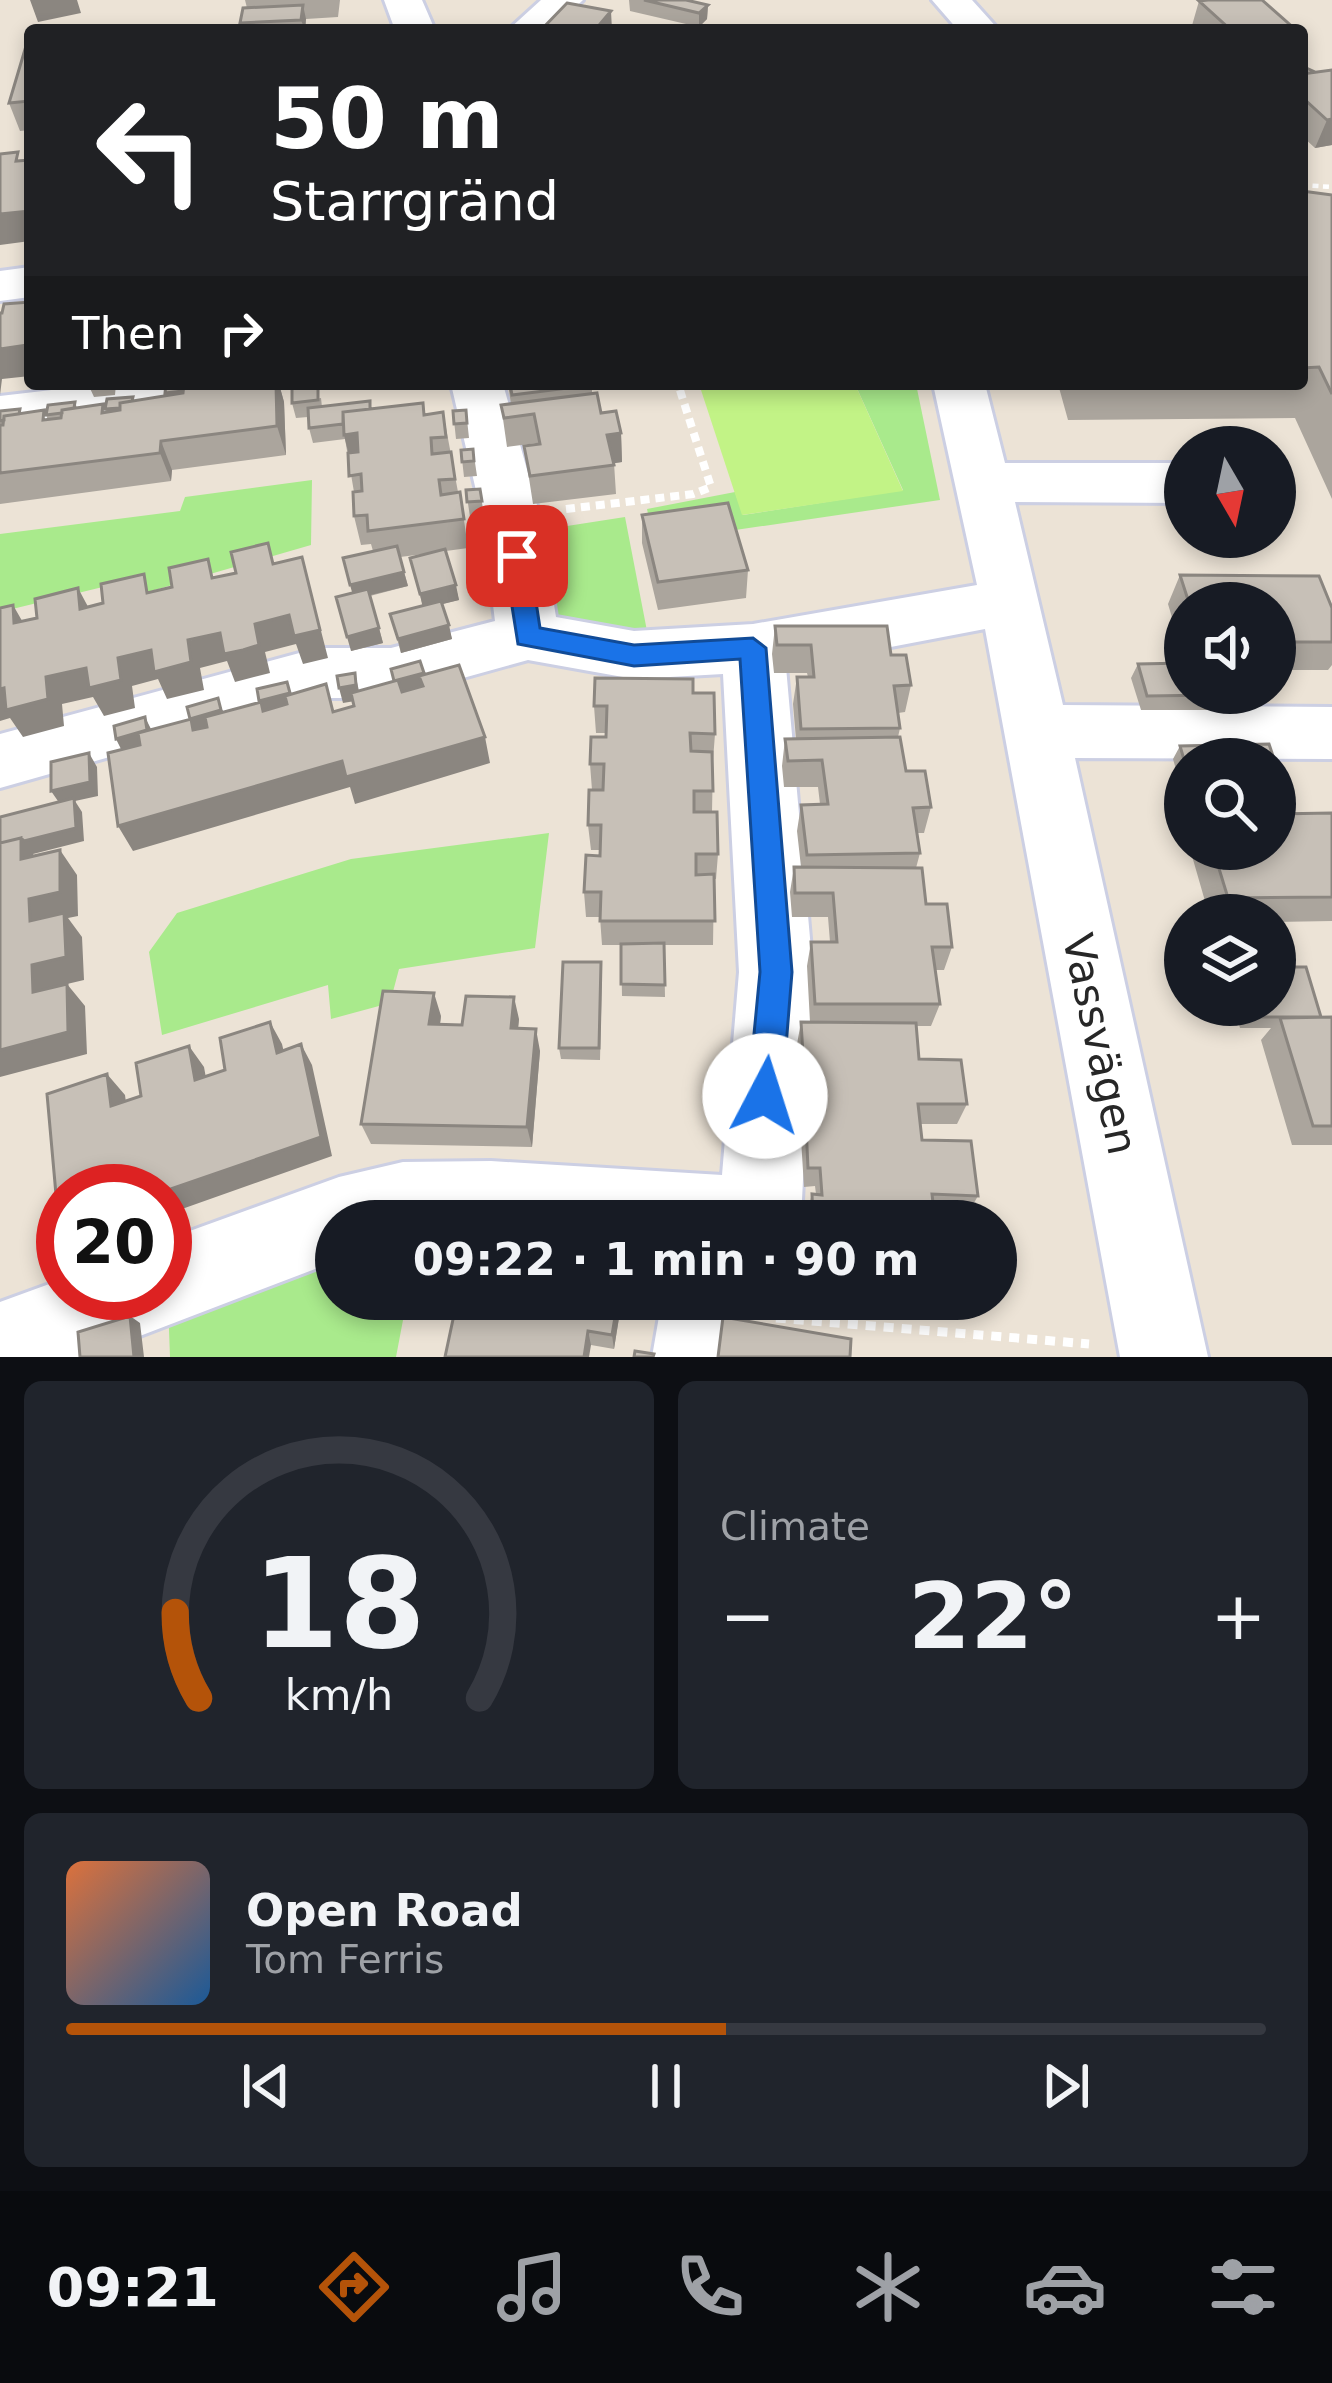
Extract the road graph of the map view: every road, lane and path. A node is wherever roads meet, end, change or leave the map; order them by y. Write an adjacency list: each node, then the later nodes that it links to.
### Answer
1 (564, 0): 3 (street)
2 (951, 0): 4 (street)
3 (535, 24)
4 (973, 24)
5 (197, 390): 9 (street)
6 (479, 390): 12 (street)
7 (680, 390): 12 (path)
8 (960, 390): 10 (street, Vassvägen)
9 (0, 414)
10 (982, 482): 11 (street); 13 (street, Vassvägen)
11 (1164, 483)
12 (511, 516): 14 (street)
13 (1010, 600): 15 (street); 16 (street, Vassvägen)
14 (528, 636): 15 (street); 18 (street)
15 (753, 648): 19 (street)
16 (1036, 731): 17 (street); 26 (street, Vassvägen)
17 (1332, 734)
18 (0, 761)
19 (761, 1200)
20 (315, 1227): 21 (street)
21 (192, 1273)
22 (69, 1320): 25 (street)
23 (702, 1320): 27 (street)
24 (796, 1320): 26 (path)
25 (0, 1346)
26 (1138, 1352)
27 (696, 1357)

